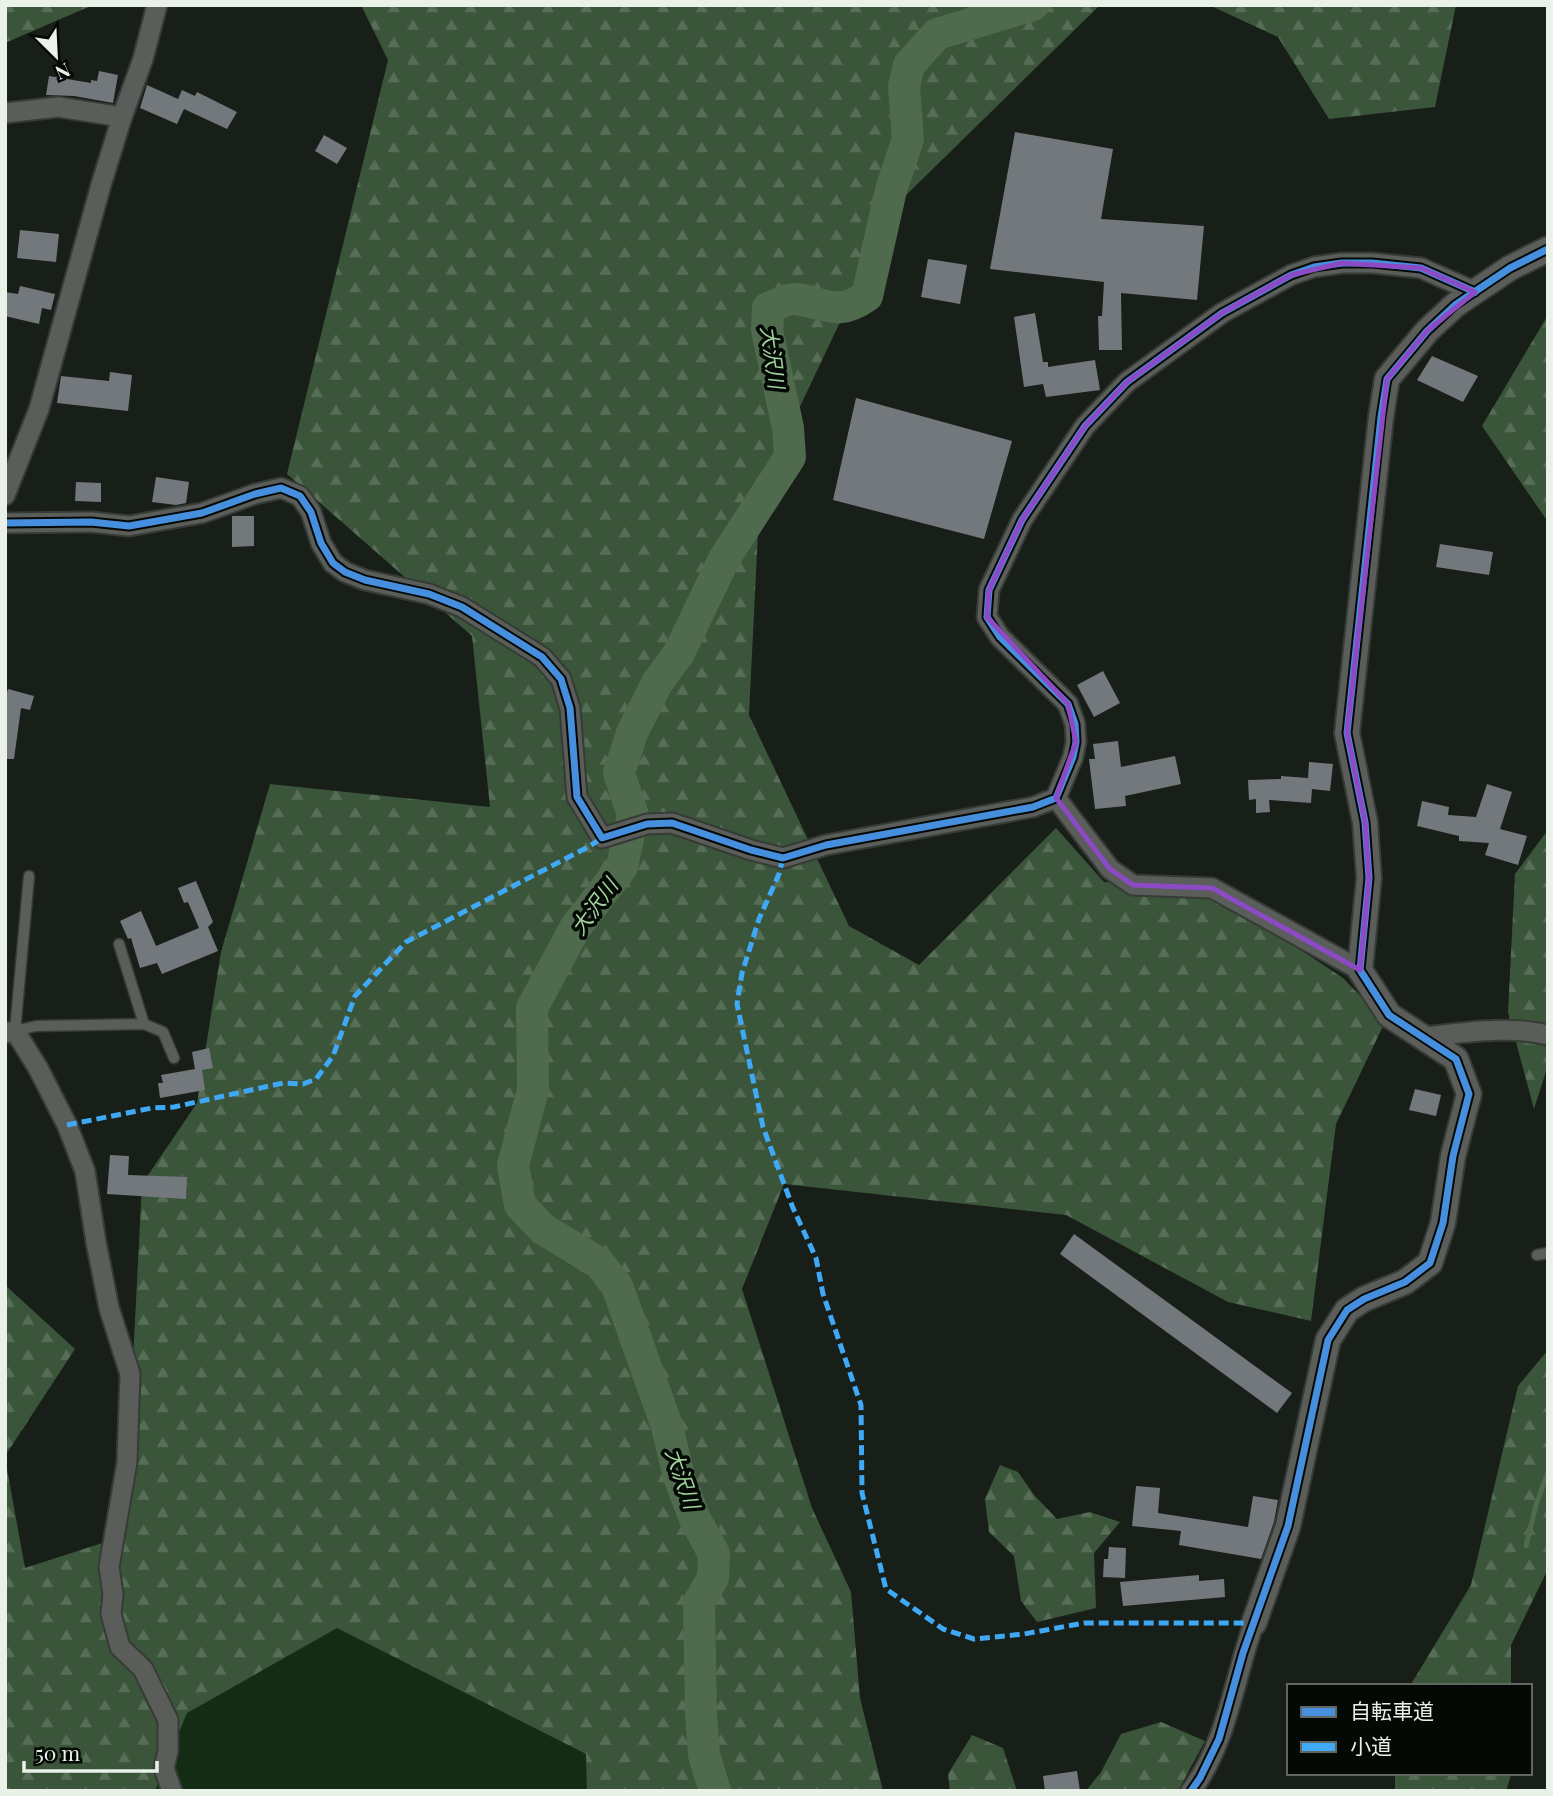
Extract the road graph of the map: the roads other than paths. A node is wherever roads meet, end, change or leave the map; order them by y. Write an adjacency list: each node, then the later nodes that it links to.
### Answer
1 (157, 5): 3 (street)
2 (5, 113): 3 (street)
3 (122, 117): 6 (street)
4 (1548, 249): 5 (street)
5 (1475, 292): 8 (street); 11 (street)
6 (5, 495)
7 (5, 523): 8 (street)
8 (1056, 799): 11 (street)
9 (29, 876): 13 (lane)
10 (119, 944): 12 (lane)
11 (1360, 970): 15 (street)
12 (144, 1024): 13 (lane); 16 (lane)
13 (10, 1032): 20 (street)
14 (1548, 1035): 15 (street)
15 (1423, 1037): 19 (street)
16 (174, 1058)
17 (1548, 1253): 18 (lane)
18 (1536, 1255)
19 (1254, 1623): 21 (street)
20 (172, 1791)
21 (1191, 1791)

